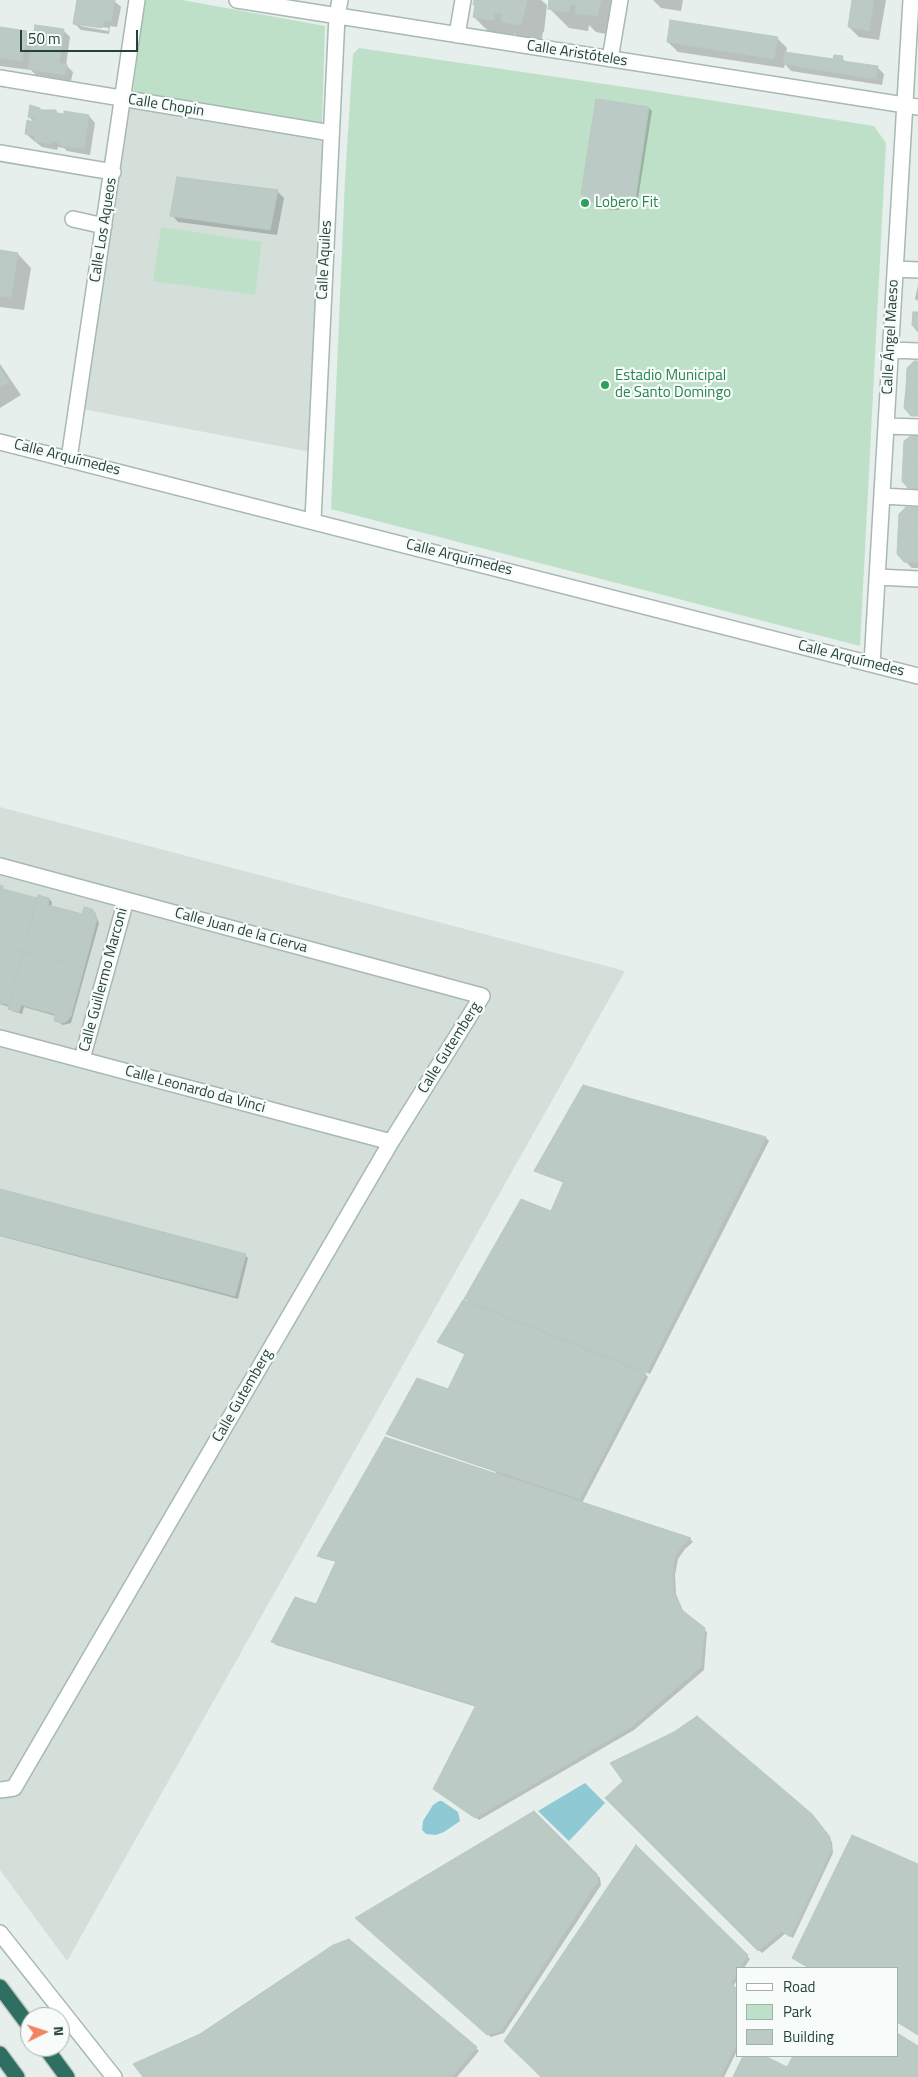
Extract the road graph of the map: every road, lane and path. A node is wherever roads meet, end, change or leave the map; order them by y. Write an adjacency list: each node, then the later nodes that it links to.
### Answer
1 (137, 0): 12 (street, Calle Los Aqueos)
2 (237, 0): 7 (street, Calle Aristóteles)
3 (340, 0): 7 (street, Calle Aquiles)
4 (463, 0): 8 (street)
5 (620, 0): 10 (street)
6 (911, 3): 9 (street, Calle Ángel Maeso)
7 (337, 16): 8 (street, Calle Aristóteles); 14 (street, Calle Aquiles)
8 (457, 35): 10 (street, Calle Aristóteles)
9 (913, 35): 13 (street, Calle Ángel Maeso)
10 (610, 59): 13 (street, Calle Aristóteles)
11 (0, 78): 12 (street, Calle Chopin)
12 (124, 99): 14 (street, Calle Chopin); 16 (street, Calle Los Aqueos)
13 (912, 106): 19 (street, Calle Ángel Maeso)
14 (331, 133): 29 (street, Calle Aquiles)
15 (0, 153): 16 (street)
16 (112, 172): 18 (street, Calle Los Aqueos)
17 (73, 220): 18 (street)
18 (104, 226): 26 (street, Calle Los Aqueos)
19 (896, 269): 20 (street); 21 (street, Calle Ángel Maeso)
20 (918, 270)
21 (891, 350): 22 (street); 23 (street, Calle Ángel Maeso)
22 (918, 352)
23 (886, 426): 24 (street); 27 (street, Calle Ángel Maeso)
24 (918, 427)
25 (0, 442): 26 (street, Calle Arquímedes)
26 (69, 459): 29 (street, Calle Arquímedes)
27 (882, 496): 28 (street); 30 (street, Calle Ángel Maeso)
28 (918, 498)
29 (312, 520): 32 (street, Calle Arquímedes)
30 (877, 577): 31 (street); 32 (street, Calle Ángel Maeso)
31 (918, 579)
32 (872, 664): 33 (street, Calle Arquímedes)
33 (918, 676)
34 (0, 866): 35 (street, Calle Juan de la Cierva)
35 (126, 900): 36 (street, Calle Juan de la Cierva); 38 (street, Calle Guillermo Marconi)
36 (482, 996): 39 (street, Calle Gutemberg)
37 (0, 1038): 38 (street, Calle Leonardo da Vinci)
38 (82, 1059): 39 (street, Calle Leonardo da Vinci)
39 (391, 1142): 40 (street, Calle Gutemberg)
40 (1, 1790)
41 (0, 1933): 48 (street)
42 (0, 1987): 43 (highway)
43 (20, 2014)
44 (0, 2054): 46 (highway)
45 (52, 2057): 47 (highway)
46 (17, 2077)
47 (67, 2077)
48 (114, 2077)

